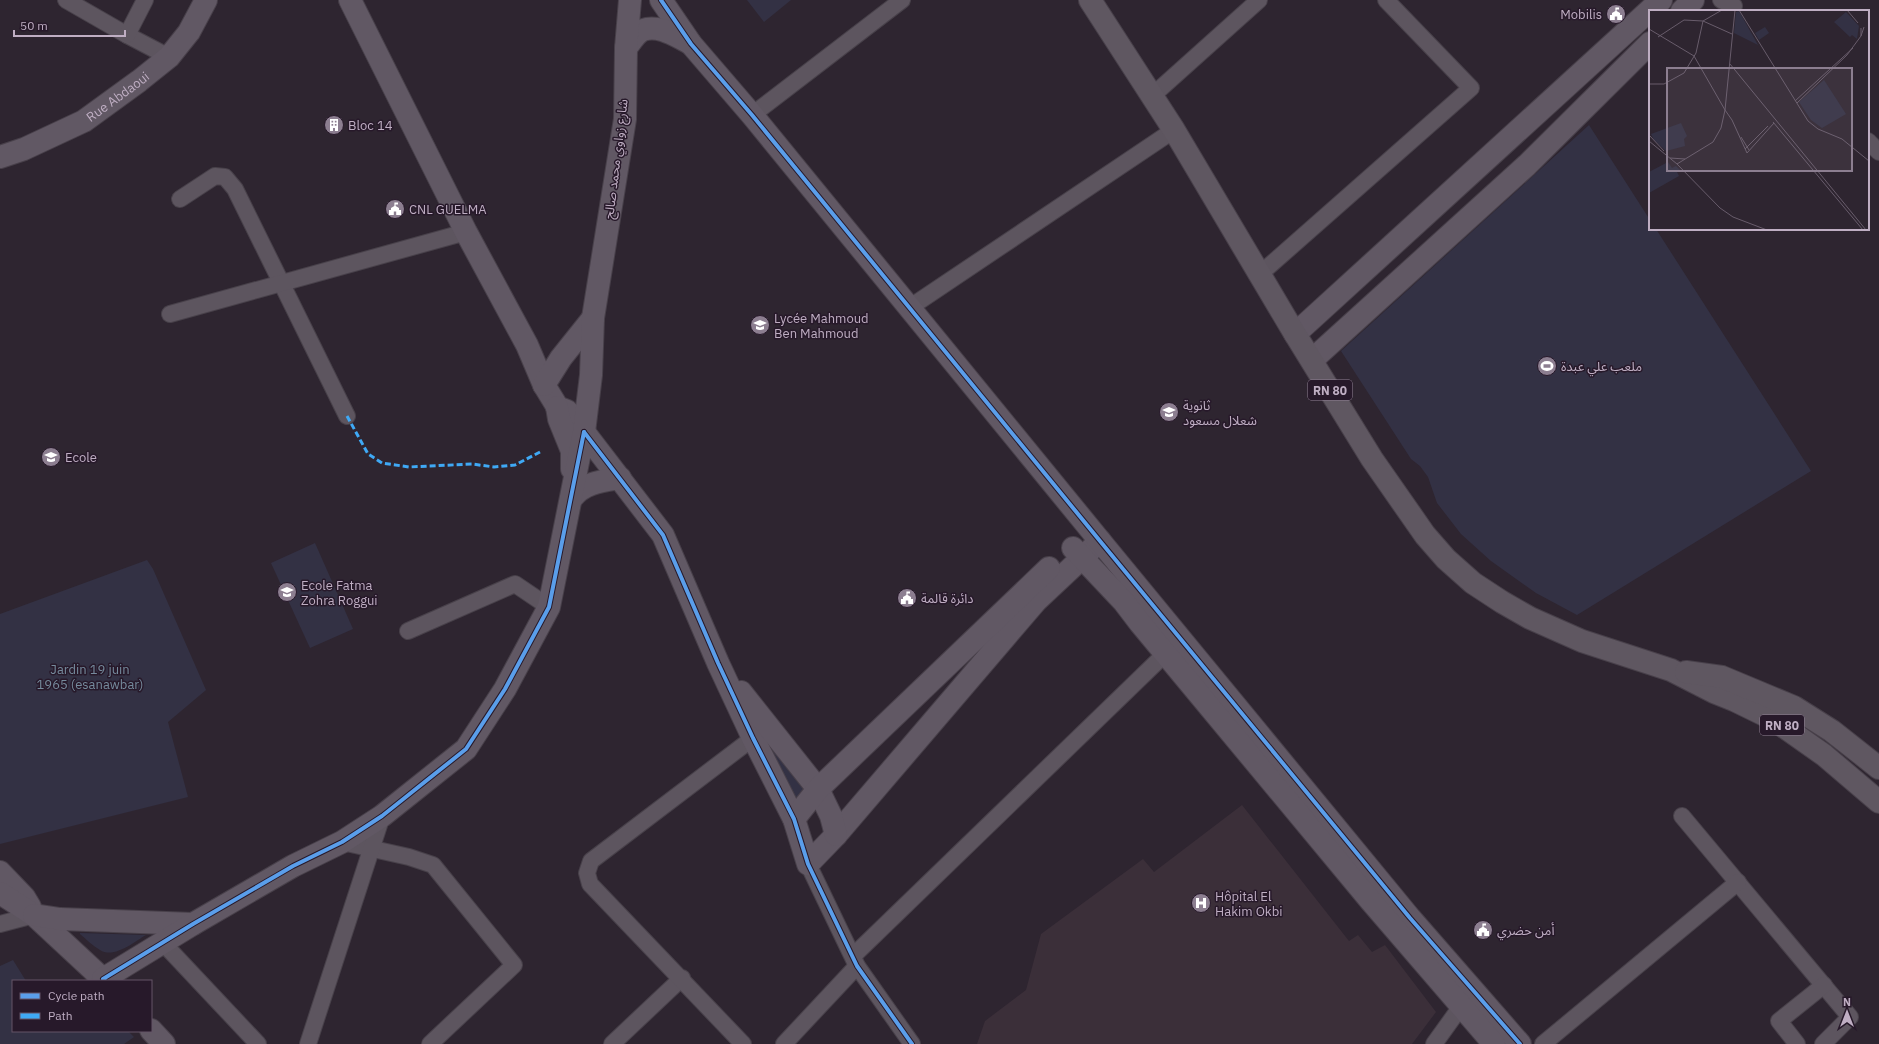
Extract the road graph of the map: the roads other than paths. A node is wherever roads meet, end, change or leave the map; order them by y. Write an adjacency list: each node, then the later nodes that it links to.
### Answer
1 (66, 0): 16 (street)
2 (145, 0): 16 (street)
3 (206, 0): 20 (street, Rue Abdaoui)
4 (350, 0): 28 (street)
5 (630, 0): 19 (street, شارع زواوي محمد صالح)
6 (660, 0): 17 (street)
7 (902, 0): 22 (street)
8 (1090, 0): 21 (main road, RN 80)
9 (1259, 0): 21 (street)
10 (1386, 0): 29 (street)
11 (1661, 0): 13 (street)
12 (1693, 0): 14 (street)
13 (1650, 10)
14 (1683, 10)
15 (1649, 11): 34 (street)
16 (127, 35): 20 (street)
17 (691, 44): 19 (street); 22 (street)
18 (1649, 44): 37 (street)
19 (626, 48): 33 (street, شارع زواوي محمد صالح)
20 (169, 57): 26 (street, Rue Abdaoui)
21 (1152, 96): 23 (main road, RN 80)
22 (752, 115): 31 (street)
23 (1174, 130): 29 (main road, RN 80); 31 (street)
24 (1869, 142): 25 (street)
25 (1879, 152)
26 (0, 158)
27 (180, 199): 30 (street)
28 (466, 232): 30 (street); 35 (street)
29 (1260, 274): 34 (main road, RN 80)
30 (280, 283): 32 (street); 41 (street)
31 (909, 308): 45 (street)
32 (170, 314)
33 (593, 318): 36 (street, شارع زواوي محمد صالح); 38 (street, شارع زواوي محمد صالح)
34 (1295, 334): 37 (main road, RN 80)
35 (527, 344): 36 (street); 39 (street)
36 (561, 358): 38 (street); 39 (street, شارع زواوي محمد صالح)
37 (1312, 360): 51 (main road, RN 80)
38 (591, 375): 42 (street, شارع زواوي محمد صالح)
39 (544, 385): 40 (street)
40 (557, 407): 42 (street); 44 (street)
41 (347, 416)
42 (584, 432): 43 (street); 44 (street, شارع زواوي محمد صالح)
43 (620, 478): 44 (street); 50 (street)
44 (572, 498): 47 (street)
45 (1095, 535): 46 (street); 86 (street)
46 (1077, 552): 49 (street); 54 (street); 59 (street)
47 (549, 607): 48 (street); 56 (street)
48 (408, 631)
49 (1166, 653): 70 (street); 74 (street)
50 (718, 663): 52 (street); 54 (street)
51 (1671, 670): 53 (main road, RN 80); 55 (main road, RN 80)
52 (753, 738): 58 (street); 71 (street)
53 (1879, 768)
54 (818, 789): 58 (street); 59 (street)
55 (1879, 802)
56 (382, 816): 60 (street); 61 (street)
57 (1682, 816): 64 (street)
58 (794, 819): 62 (street)
59 (836, 835): 62 (street)
60 (342, 842): 61 (street); 68 (street)
61 (372, 848): 78 (street); 79 (street)
62 (808, 864): 70 (street)
63 (0, 872): 66 (street)
64 (1738, 882): 73 (street); 87 (street)
65 (0, 893): 66 (street)
66 (34, 915): 67 (street); 68 (street); 72 (street)
67 (0, 924)
68 (193, 924): 69 (street)
69 (163, 943): 72 (street); 77 (street)
70 (855, 961): 82 (street); 83 (street)
71 (682, 978): 80 (street); 81 (street)
72 (104, 980)
73 (1824, 985): 88 (street); 89 (street)
74 (1462, 1006): 84 (street); 85 (street)
75 (152, 1031): 76 (street)
76 (164, 1044)
77 (258, 1044)
78 (308, 1044)
79 (430, 1044)
80 (612, 1044)
81 (743, 1044)
82 (784, 1044)
83 (912, 1044)
84 (1434, 1044)
85 (1494, 1044)
86 (1520, 1044)
87 (1543, 1044)
88 (1797, 1044)
89 (1823, 1044)

